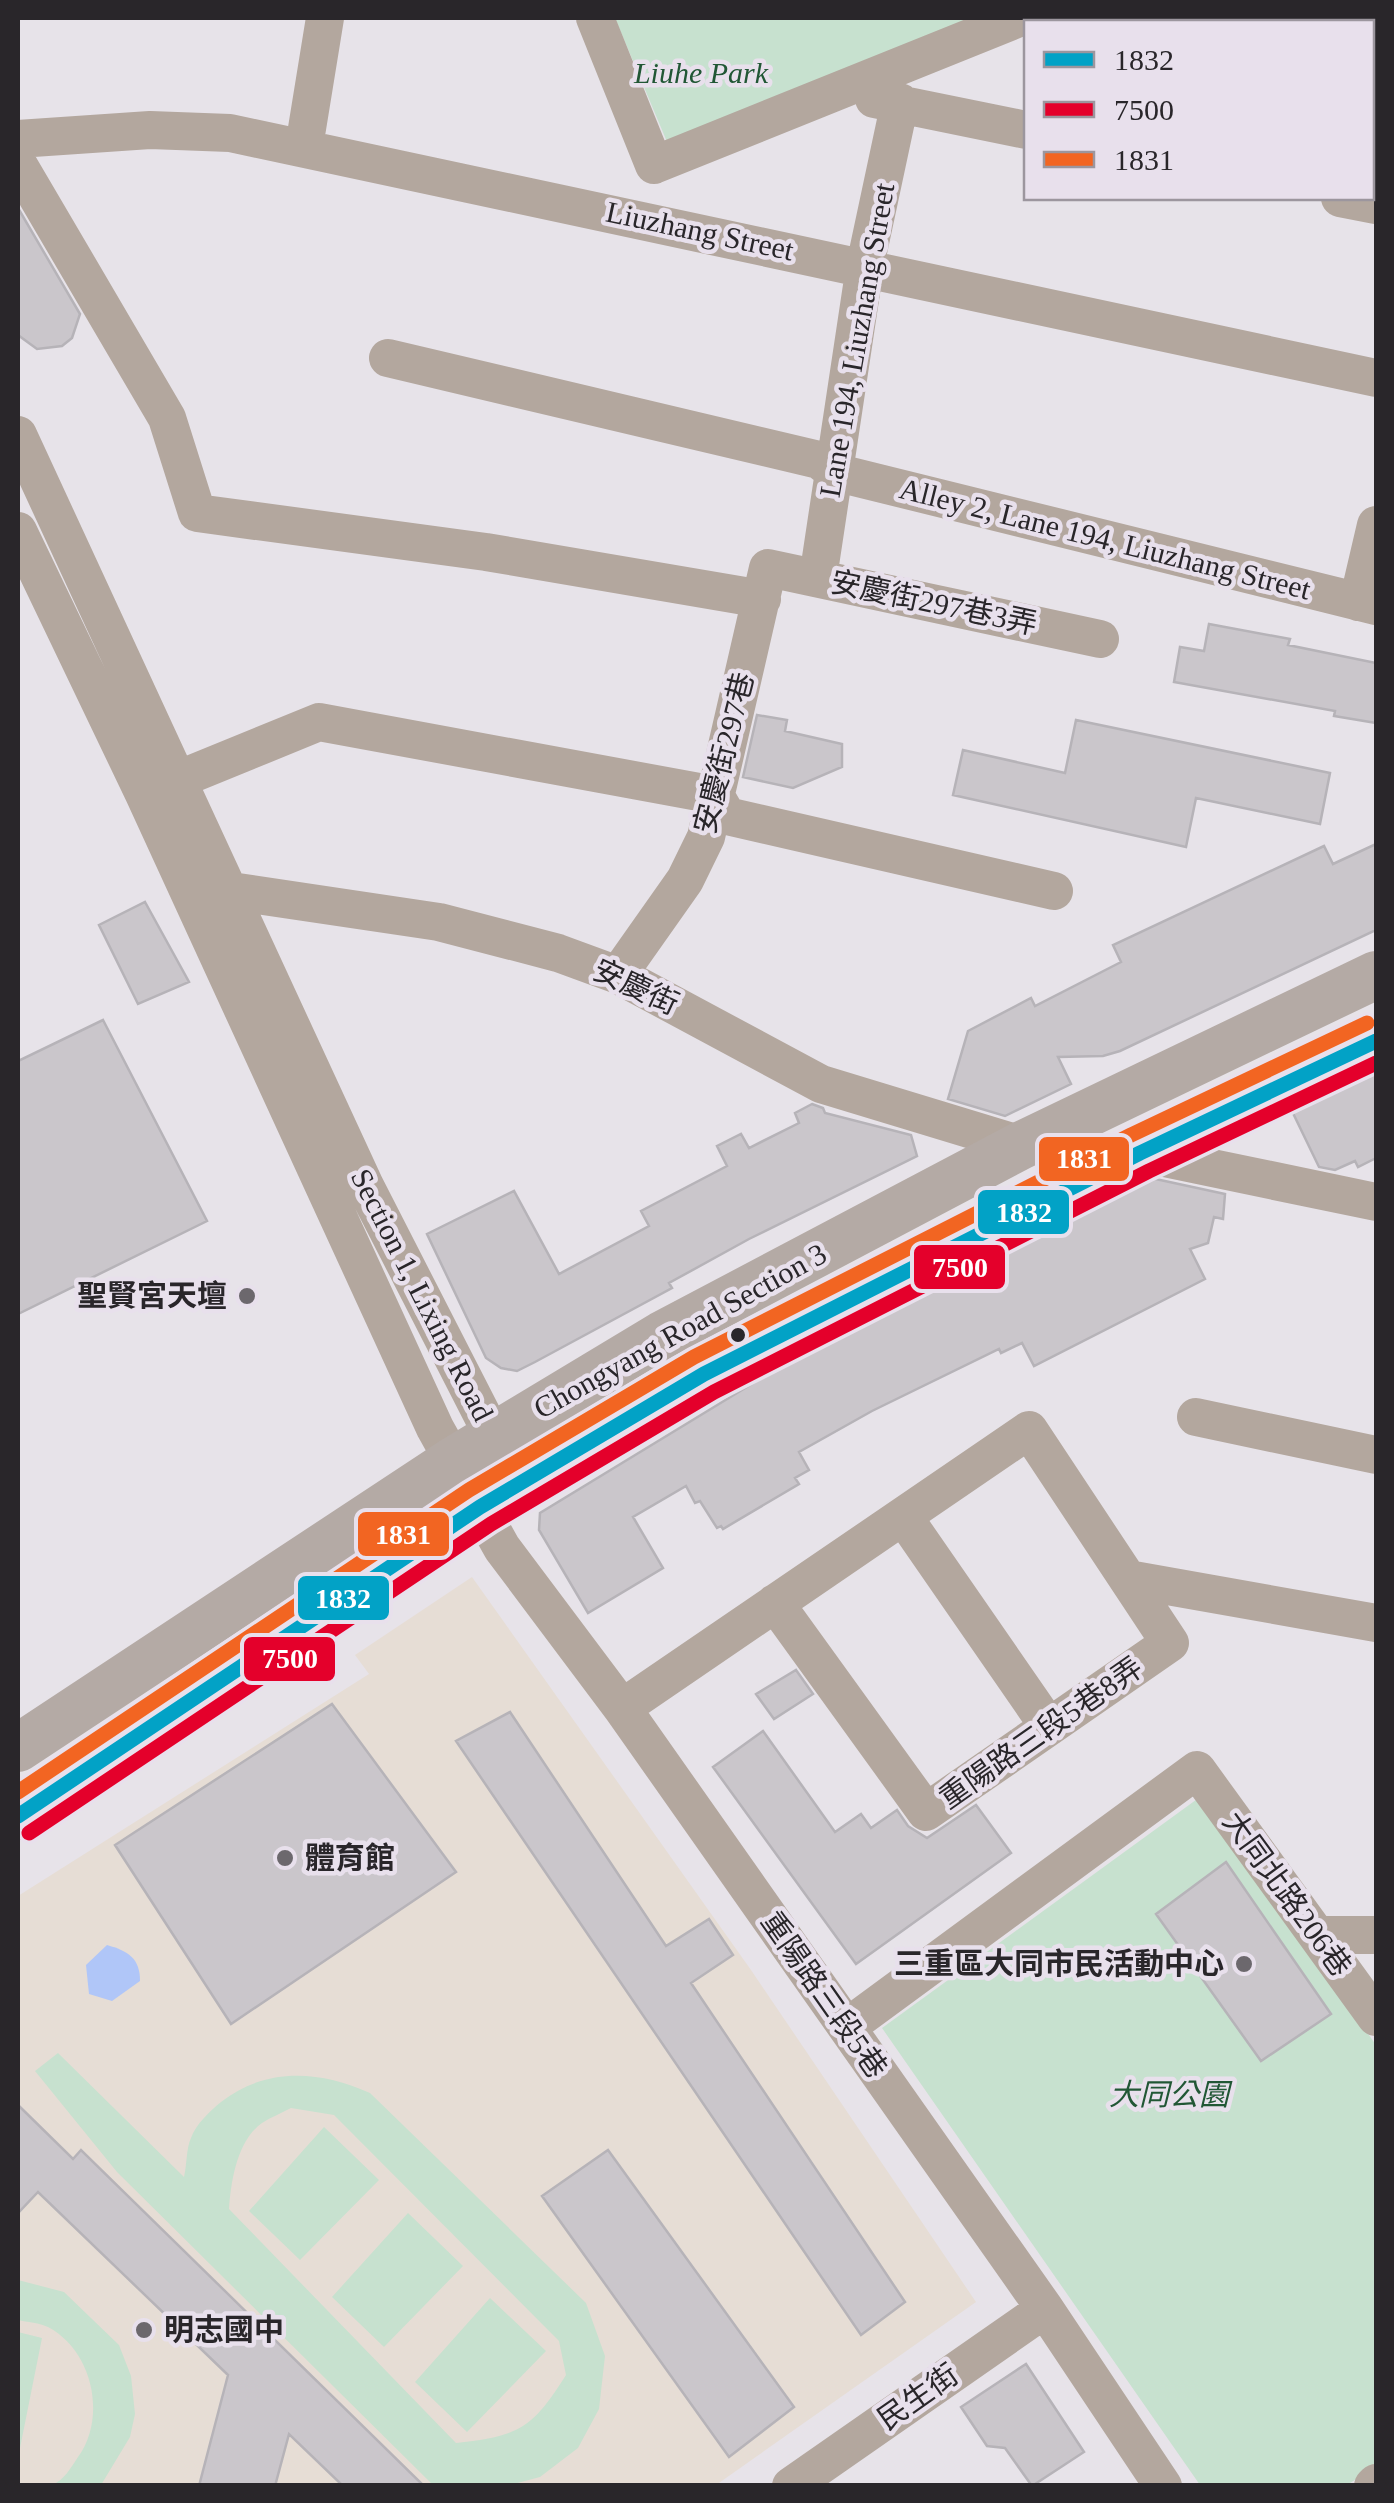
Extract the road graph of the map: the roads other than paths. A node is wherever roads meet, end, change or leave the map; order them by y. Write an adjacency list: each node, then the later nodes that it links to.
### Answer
1 (324, 18): 8 (street)
2 (595, 18): 4 (street)
3 (1019, 18): 4 (street)
4 (832, 94): 5 (street)
5 (900, 102): 6 (street); 12 (street, Lane 194, Liuzhang Street)
6 (1024, 130)
7 (18, 138): 8 (street, Liuzhang Street)
8 (304, 147): 12 (street, Liuzhang Street)
9 (18, 164): 20 (street, 安慶街297巷3弄)
10 (1349, 200): 11 (street)
11 (1376, 206)
12 (864, 266): 14 (street, Liuzhang Street); 16 (street, Lane 194, Liuzhang Street)
13 (388, 358): 16 (street, Alley 2, Lane 194, Liuzhang Street)
14 (1376, 378)
15 (18, 435): 24 (street, Section 1, Lixing Road)
16 (834, 472): 19 (street, Lane 194, Liuzhang Street); 22 (street, Alley 2, Lane 194, Liuzhang Street)
17 (1376, 524): 22 (street)
18 (18, 531): 21 (street, Section 1, Lixing Road)
19 (818, 578): 20 (street, 安慶街297巷3弄); 23 (street, 安慶街297巷3弄)
20 (765, 583): 26 (street, 安慶街297巷)
21 (32, 602): 25 (street, Section 1, Lixing Road)
22 (1367, 604)
23 (1100, 640)
24 (178, 780): 25 (street); 26 (street); 28 (street, Section 1, Lixing Road)
25 (144, 794): 38 (street, Section 1, Lixing Road)
26 (715, 796): 27 (street); 29 (street, 安慶街297巷)
27 (1054, 891)
28 (231, 892): 29 (street, 安慶街); 36 (street, Section 1, Lixing Road)
29 (618, 975): 32 (street, 安慶街)
30 (1376, 975): 32 (main road, Chongyang Road Section 3)
31 (1376, 1041): 33 (main road, Chongyang Road Section 3)
32 (1022, 1145): 36 (main road, Chongyang Road Section 3)
33 (1140, 1153): 34 (street); 39 (main road, Chongyang Road Section 3)
34 (1376, 1202)
35 (1196, 1417): 37 (street)
36 (493, 1436): 38 (main road, Chongyang Road Section 3); 39 (street, Section 1, Lixing Road)
37 (1376, 1455)
38 (453, 1460): 39 (street, Section 1, Lixing Road); 46 (main road, Chongyang Road Section 3)
39 (480, 1507): 44 (street, 重陽路三段5巷); 47 (main road, Chongyang Road Section 3)
40 (903, 1516): 41 (street); 42 (street); 45 (street)
41 (1128, 1580): 43 (street); 45 (street, 重陽路三段5巷8弄)
42 (775, 1603): 44 (street); 45 (street, 重陽路三段5巷8弄)
43 (1376, 1624)
44 (622, 1708): 51 (street, 重陽路三段5巷)
45 (1049, 1727)
46 (18, 1748)
47 (18, 1816)
48 (1317, 1935): 49 (street); 50 (street, 大同北路206巷); 51 (street, 大同北路206巷)
49 (1376, 1935)
50 (1376, 2017)
51 (846, 2027): 52 (street, 重陽路三段5巷)
52 (1045, 2309): 53 (street, 民生街); 54 (street, 重陽路三段5巷)
53 (791, 2486)
54 (1163, 2486)

